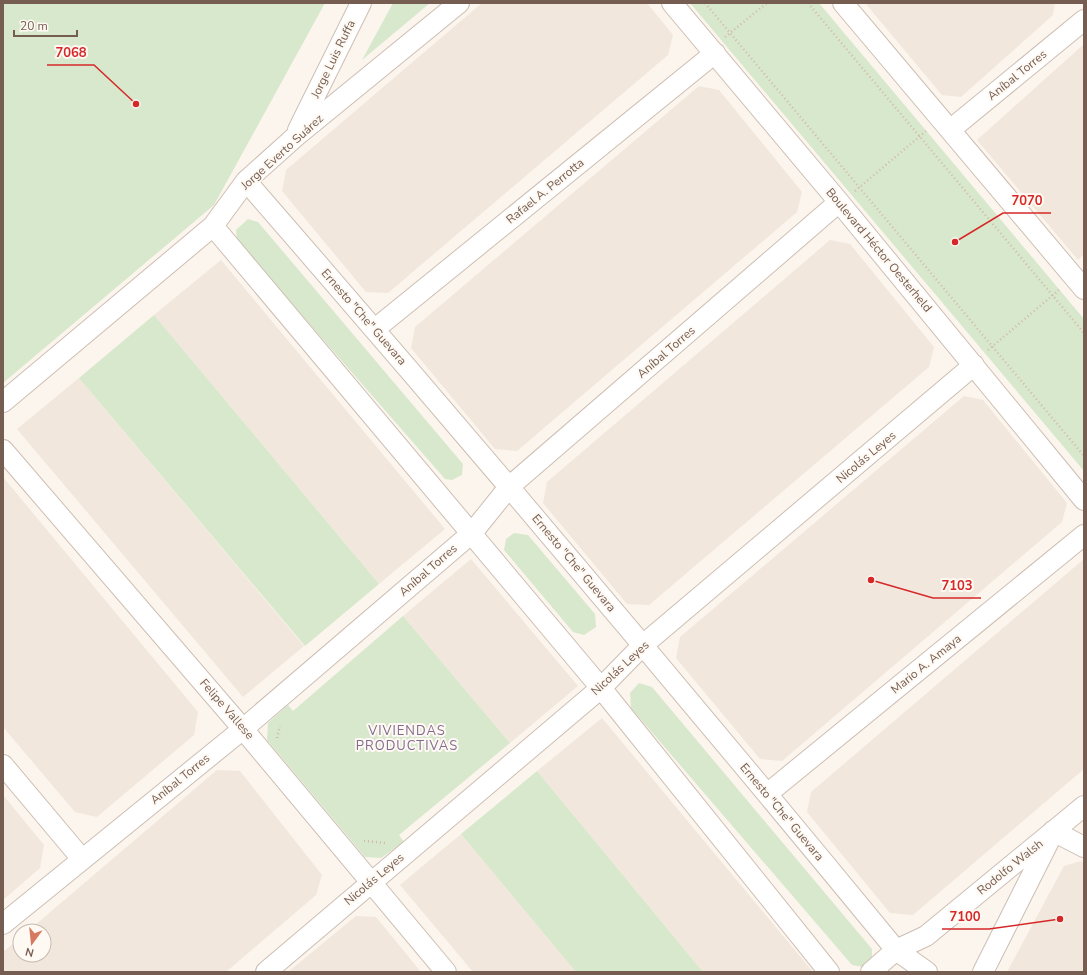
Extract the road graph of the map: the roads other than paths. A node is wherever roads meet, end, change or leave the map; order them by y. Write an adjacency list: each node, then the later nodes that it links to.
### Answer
1 (361, 3): 8 (street, Jorge Luis Ruffa)
2 (458, 3): 8 (street, Jorge Everto Suárez)
3 (672, 3): 6 (street, Boulevard Héctor Oesterheld)
4 (843, 3): 7 (street)
5 (1084, 20): 7 (street, Aníbal Torres)
6 (718, 46): 10 (street, Boulevard Héctor Oesterheld); 13 (street, Rafael A. Perrotta)
7 (950, 130): 12 (street)
8 (295, 137): 9 (street, Jorge Everto Suárez)
9 (246, 181): 11 (street, Jorge Everto Suárez); 13 (street, Ernesto "Che" Guevara)
10 (845, 198): 14 (street, Boulevard Héctor Oesterheld); 17 (street, Aníbal Torres)
11 (213, 226): 15 (street, Jorge Everto Suárez); 19 (street)
12 (1082, 284)
13 (375, 329): 17 (street, Ernesto "Che" Guevara)
14 (979, 359): 18 (street, Boulevard Héctor Oesterheld); 21 (street, Nicolás Leyes)
15 (3, 402)
16 (3, 450): 23 (street, Felipe Vallese)
17 (509, 487): 19 (street, Aníbal Torres); 21 (street, Ernesto "Che" Guevara)
18 (1084, 500)
19 (472, 533): 22 (street); 23 (street, Aníbal Torres)
20 (1084, 535): 25 (street, Mario A. Amaya)
21 (643, 645): 22 (street, Nicolás Leyes); 25 (street, Ernesto "Che" Guevara)
22 (601, 688): 30 (street, Nicolás Leyes); 35 (street)
23 (243, 729): 29 (street, Aníbal Torres); 30 (street, Felipe Vallese)
24 (3, 765): 29 (street)
25 (767, 794): 32 (street, Ernesto "Che" Guevara)
26 (1084, 806): 27 (street, Rodolfo Walsh)
27 (1053, 831): 28 (street); 32 (street, Rodolfo Walsh); 38 (street)
28 (1084, 847)
29 (82, 859): 31 (street, Aníbal Torres)
30 (372, 882): 33 (street, Nicolás Leyes); 34 (street, Felipe Vallese)
31 (3, 924)
32 (896, 950): 36 (street, Rodolfo Walsh); 37 (street, Ernesto "Che" Guevara)
33 (266, 972)
34 (446, 972)
35 (829, 972)
36 (871, 972)
37 (927, 972)
38 (983, 972)

